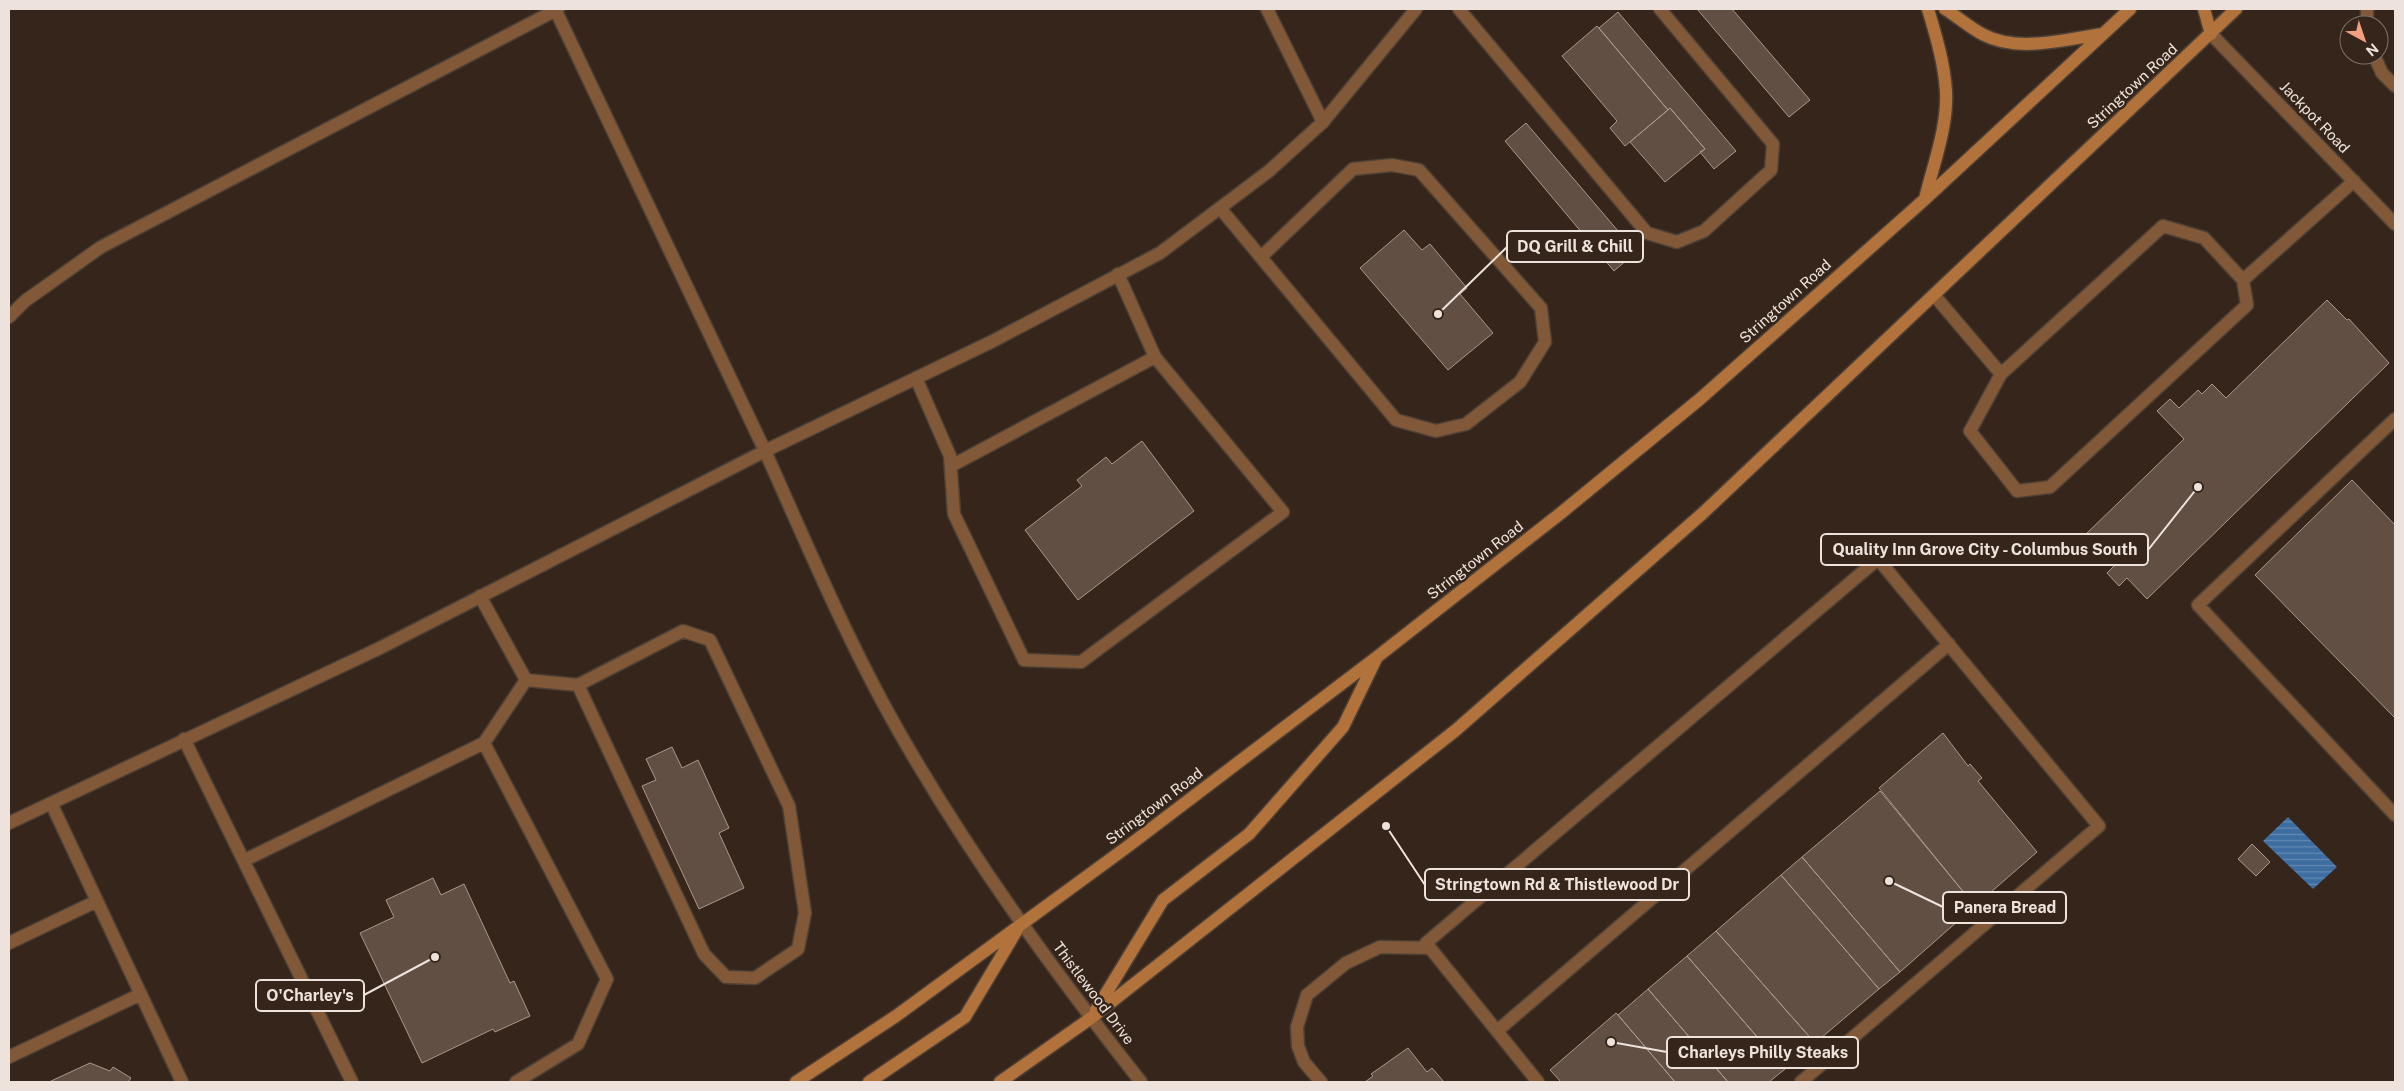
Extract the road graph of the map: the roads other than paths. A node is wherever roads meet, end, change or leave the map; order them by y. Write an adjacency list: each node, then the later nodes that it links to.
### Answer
1 (556, 9): 24 (street); 29 (street, Thistlewood Drive)
2 (1267, 9): 15 (street)
3 (1416, 9): 15 (street)
4 (1459, 9): 5 (street)
5 (1660, 9)
6 (1928, 9): 17 (main road)
7 (1945, 9): 11 (main road)
8 (2130, 9): 11 (main road, Stringtown Road)
9 (2204, 9): 12 (main road)
10 (2236, 9): 12 (main road, Stringtown Road)
11 (2103, 34): 17 (main road, Stringtown Road)
12 (2211, 34): 16 (street, Jackpot Road); 23 (main road, Stringtown Road)
13 (2378, 65): 14 (street)
14 (2395, 86)
15 (1323, 122): 18 (street)
16 (2354, 182): 19 (street, Jackpot Road); 22 (street)
17 (1924, 200): 33 (main road, Stringtown Road)
18 (1220, 208): 20 (street); 21 (street)
19 (2395, 224)
20 (1260, 257): 20 (street)
21 (1118, 274): 25 (street); 27 (street)
22 (2243, 280): 26 (street); 26 (street)
23 (1934, 295): 26 (street); 47 (main road, Stringtown Road)
24 (9, 317)
25 (1156, 357): 30 (street); 30 (street)
26 (2001, 374)
27 (916, 378): 29 (street); 30 (street)
28 (2395, 419): 39 (street)
29 (765, 451): 31 (street); 43 (street, Thistlewood Drive)
30 (951, 466)
31 (480, 596): 34 (street); 36 (street)
32 (1949, 644): 45 (street); 48 (street); 59 (street)
33 (1378, 657): 43 (main road, Stringtown Road); 47 (main road)
34 (526, 680): 35 (street); 37 (street)
35 (578, 686): 35 (street)
36 (184, 739): 38 (street); 41 (street)
37 (484, 743): 41 (street); 52 (street)
38 (52, 804): 40 (street); 42 (street)
39 (2395, 815)
40 (9, 823)
41 (245, 860): 51 (street)
42 (97, 900): 44 (street); 46 (street)
43 (1021, 924): 47 (street, Thistlewood Drive); 53 (main road, Stringtown Road); 54 (main road)
44 (9, 943)
45 (1430, 948): 48 (street); 57 (street)
46 (141, 994): 49 (street); 50 (street)
47 (1091, 1018): 55 (main road, Stringtown Road); 56 (street, Thistlewood Drive)
48 (1497, 1031): 58 (street)
49 (9, 1057)
50 (182, 1082)
51 (352, 1082)
52 (516, 1082)
53 (796, 1082)
54 (869, 1082)
55 (1000, 1082)
56 (1141, 1082)
57 (1321, 1082)
58 (1538, 1082)
59 (1801, 1082)

